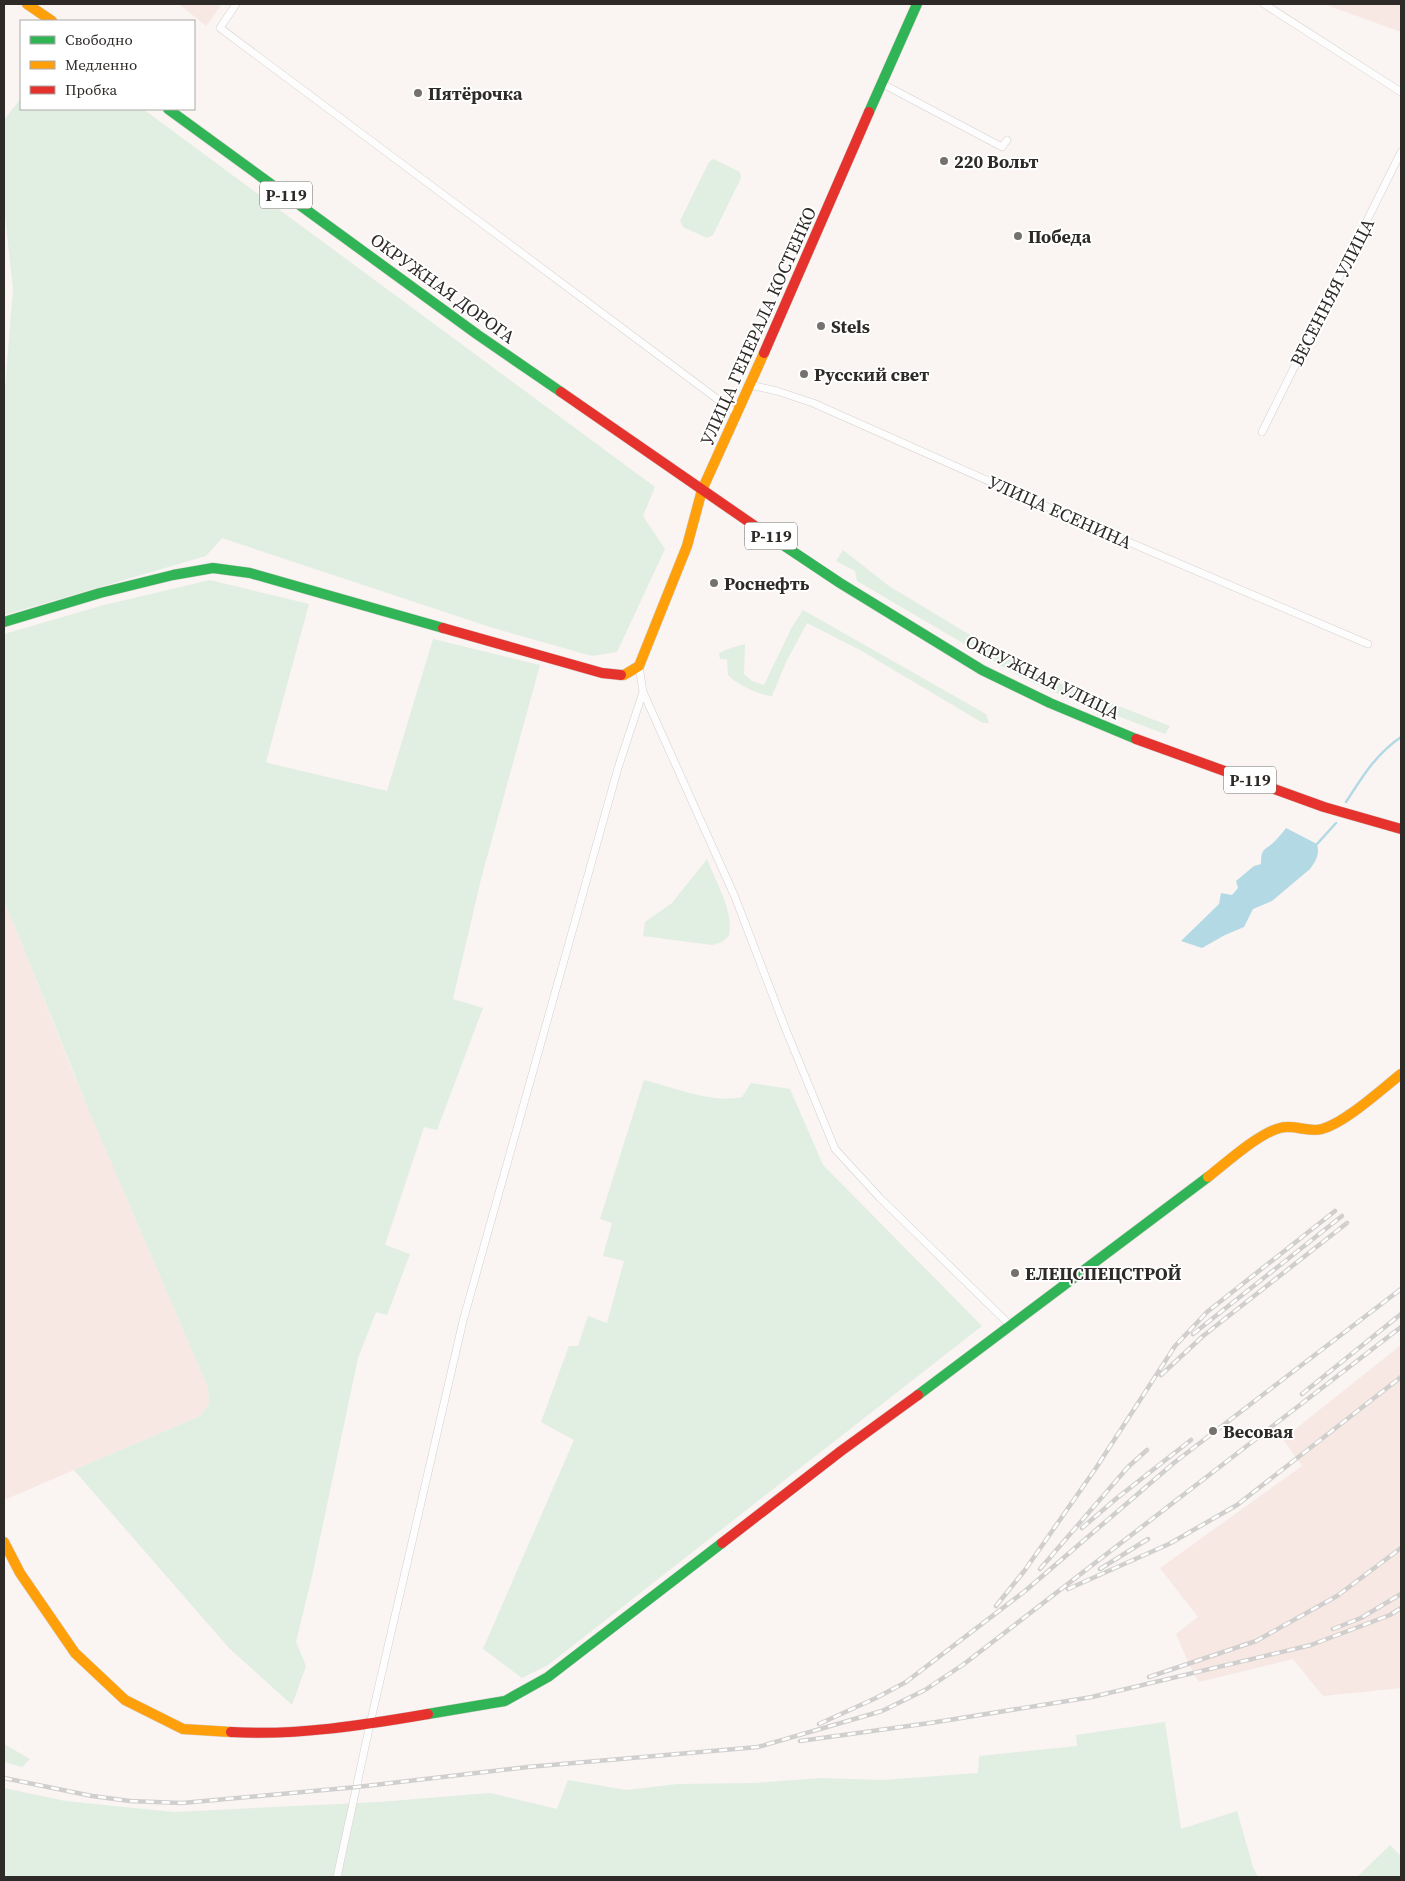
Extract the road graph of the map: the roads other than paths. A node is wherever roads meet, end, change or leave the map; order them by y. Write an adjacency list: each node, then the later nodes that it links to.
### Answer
1 (27, 4): 5 (main road)
2 (236, 4): 12 (street)
3 (917, 4): 6 (main road, УЛИЦА ГЕНЕРАЛА КОСТЕНКО)
4 (1264, 4): 7 (street)
5 (51, 20)
6 (882, 83): 9 (street); 11 (main road, УЛИЦА ГЕНЕРАЛА КОСТЕНКО)
7 (1401, 92)
8 (169, 110): 14 (main road, ОКРУЖНАЯ ДОРОГА / Р-119)
9 (1007, 140)
10 (1401, 152): 13 (street, ВЕСЕННЯЯ УЛИЦА)
11 (750, 385): 12 (main road, УЛИЦА ГЕНЕРАЛА КОСТЕНКО); 16 (street, УЛИЦА ЕСЕНИНА)
12 (736, 413): 14 (main road, УЛИЦА ГЕНЕРАЛА КОСТЕНКО)
13 (1262, 432)
14 (702, 490): 17 (main road, УЛИЦА ГЕНЕРАЛА КОСТЕНКО); 19 (main road, ОКРУЖНАЯ УЛИЦА / Р-119)
15 (4, 622): 17 (main road)
16 (1368, 644)
17 (639, 666): 18 (street)
18 (644, 692): 21 (street); 23 (street)
19 (1401, 829)
20 (1401, 1074): 21 (main road)
21 (1011, 1326): 23 (main road)
22 (4, 1542): 23 (main road)
23 (370, 1724): 24 (street)
24 (337, 1877)

